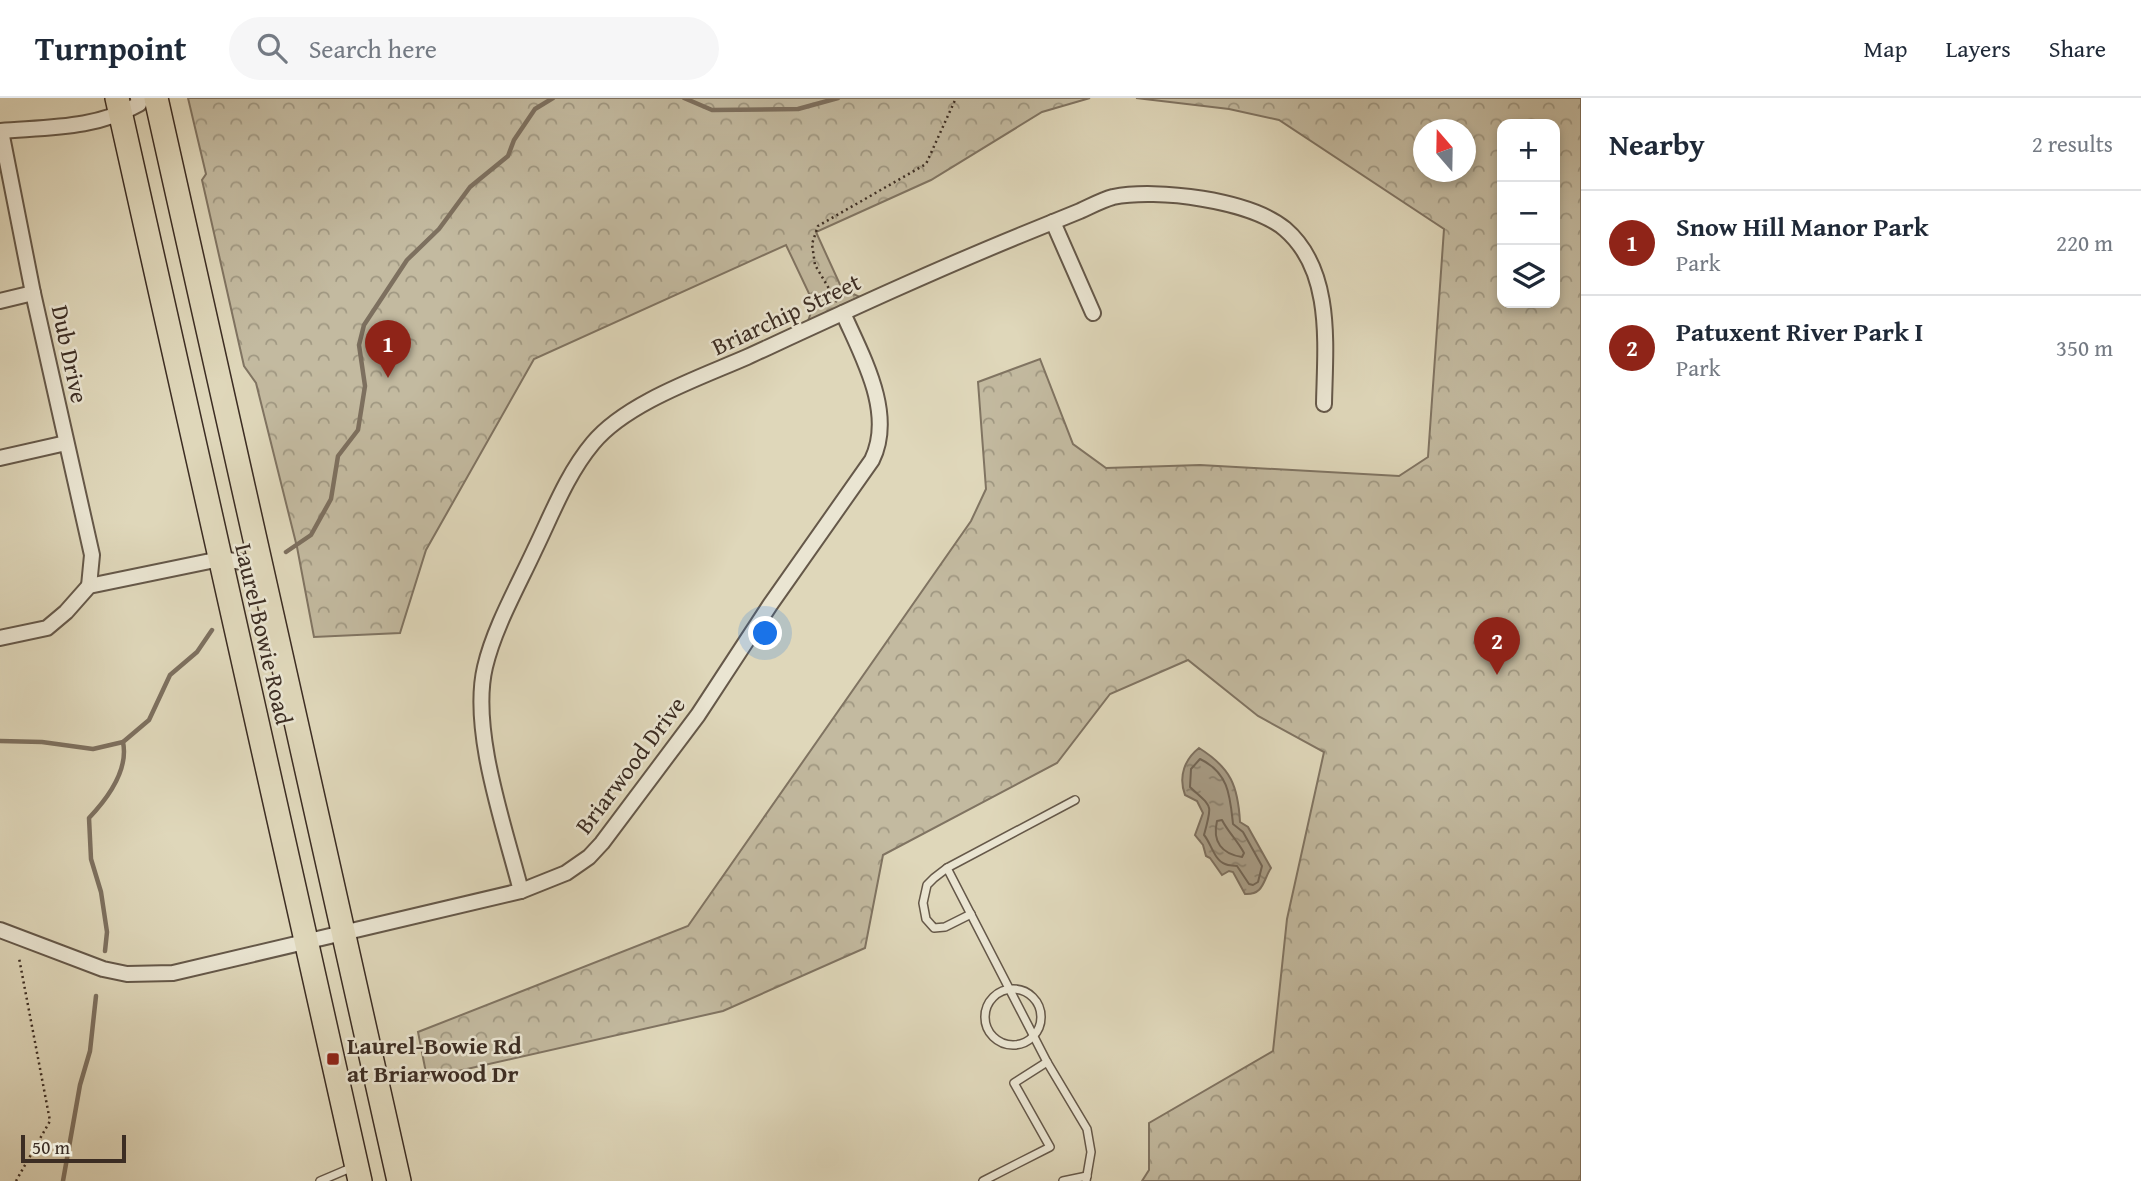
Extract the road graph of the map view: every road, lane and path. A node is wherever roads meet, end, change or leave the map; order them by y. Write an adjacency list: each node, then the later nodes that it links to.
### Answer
1 (138, 98): 4 (street)
2 (156, 98): 16 (main road, Laurel Bowie Road)
3 (956, 98): 9 (path)
4 (119, 106): 5 (street); 14 (main road, Laurel Bowie Road)
5 (0, 131): 7 (street, Dub Drive)
6 (1053, 222): 9 (street, Briarchip Street); 10 (street); 11 (street, Briarchip Street)
7 (33, 293): 8 (street); 12 (street, Dub Drive)
8 (0, 301)
9 (843, 313): 20 (street, Briarwood Drive); 20 (street, Briarchip Street)
10 (1093, 313)
11 (1324, 404)
12 (66, 443): 13 (street); 15 (street, Dub Drive)
13 (0, 458)
14 (220, 559): 15 (street); 16 (street); 24 (main road, Laurel Bowie Road)
15 (89, 586): 17 (street)
16 (267, 593): 23 (main road, Laurel Bowie Road)
17 (0, 638)
18 (1075, 800): 19 (lane)
19 (947, 868): 21 (lane); 21 (lane)
20 (521, 891): 23 (street, Briarwood Drive)
21 (971, 914): 26 (lane)
22 (0, 930): 24 (street, Briarwood Drive)
23 (343, 933): 24 (street, Briarwood Drive); 33 (main road, Laurel Bowie Road)
24 (307, 942): 29 (main road, Laurel Bowie Road)
25 (19, 958): 31 (path)
26 (1009, 989): 27 (lane); 27 (lane); 27 (lane)
27 (1034, 1035): 28 (lane)
28 (1047, 1062): 30 (lane); 34 (lane)
29 (358, 1173): 32 (lane)
30 (1087, 1179): 35 (lane)
31 (16, 1181)
32 (320, 1181)
33 (399, 1181)
34 (984, 1181)
35 (1063, 1181)

